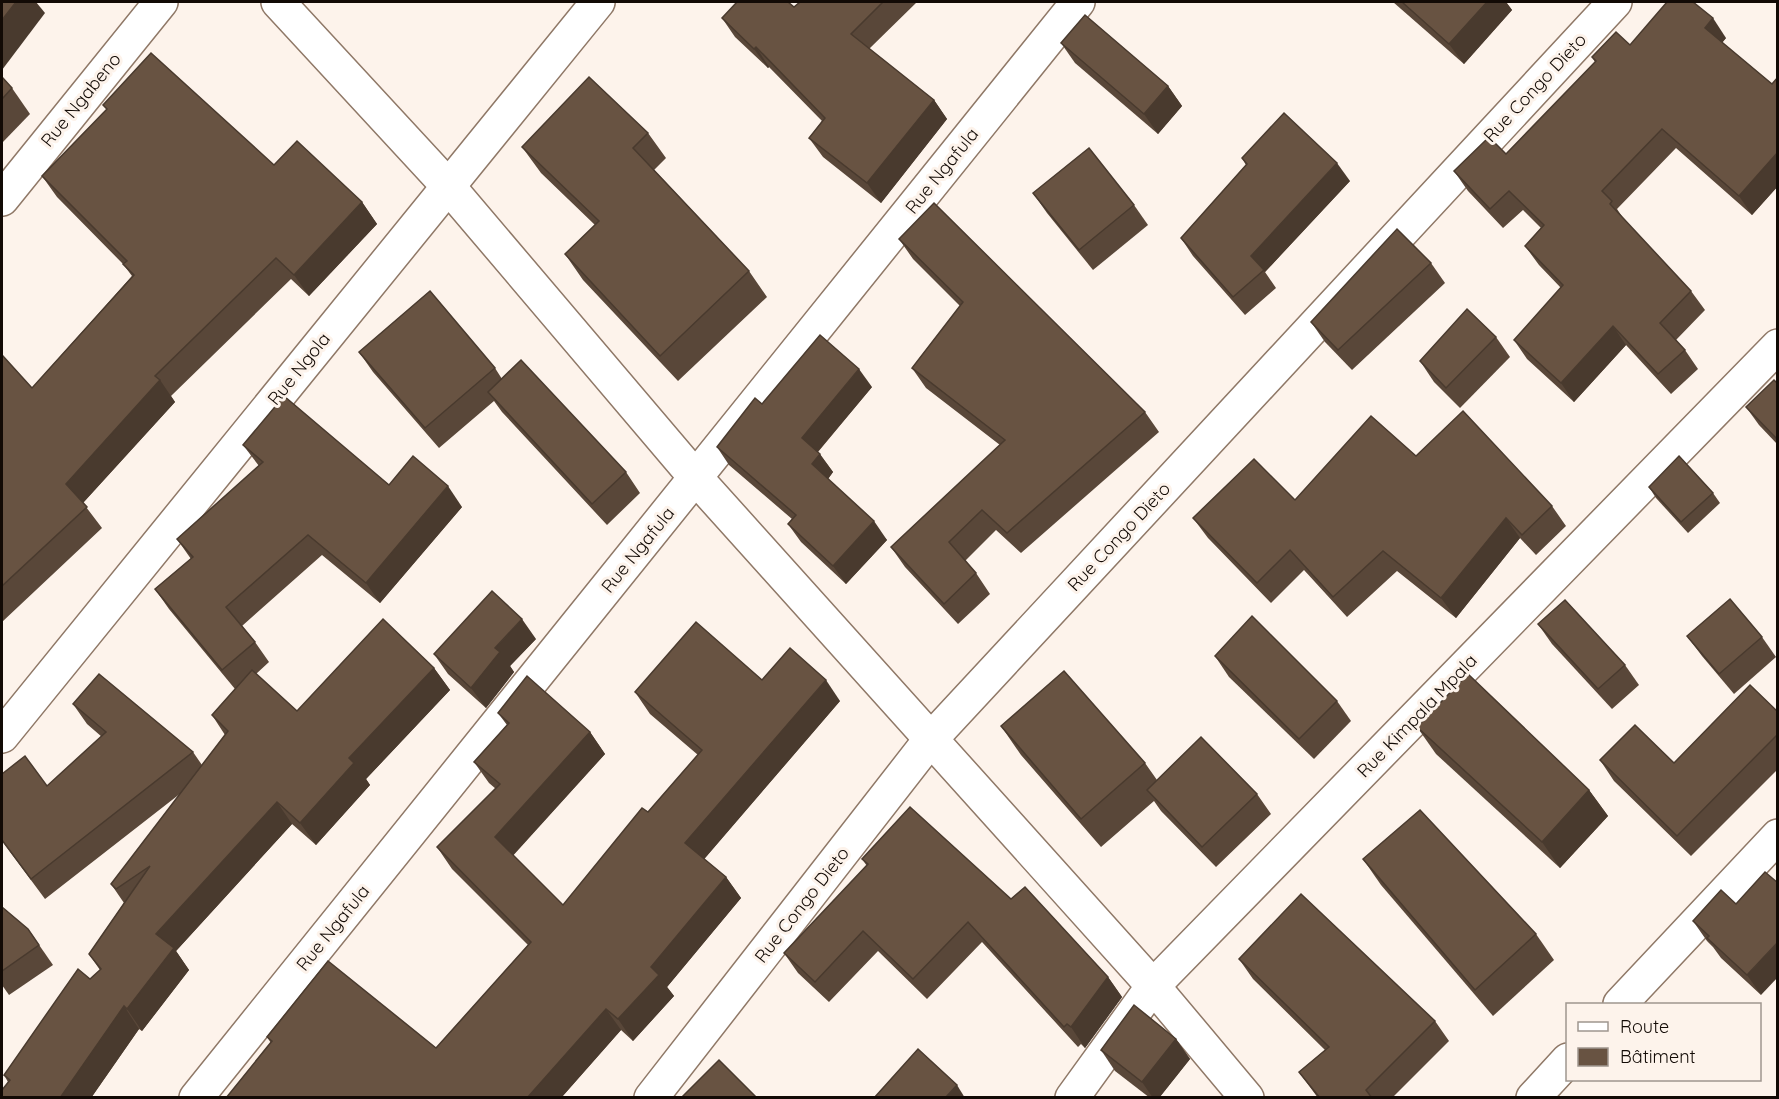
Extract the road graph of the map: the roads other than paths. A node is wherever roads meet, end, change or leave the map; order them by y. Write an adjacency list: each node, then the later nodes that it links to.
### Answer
1 (161, 2): 7 (street, Rue Ngabeno)
2 (278, 2): 6 (street)
3 (598, 2): 6 (street, Rue Ngola)
4 (1078, 2): 9 (street, Rue Ngafula)
5 (1616, 2): 11 (street, Rue Congo Dieto)
6 (448, 186): 9 (street); 10 (street, Rue Ngola)
7 (2, 200)
8 (1778, 346): 13 (street, Rue Kimpala Mpala)
9 (696, 478): 11 (street); 16 (street, Rue Ngafula)
10 (2, 736)
11 (930, 740): 13 (street); 17 (street, Rue Congo Dieto)
12 (1778, 836): 14 (street)
13 (1153, 986): 18 (street, Rue Kimpala Mpala); 19 (street)
14 (1622, 1003)
15 (1566, 1062): 20 (street)
16 (196, 1098)
17 (651, 1098)
18 (1072, 1098)
19 (1247, 1098)
20 (1533, 1098)

